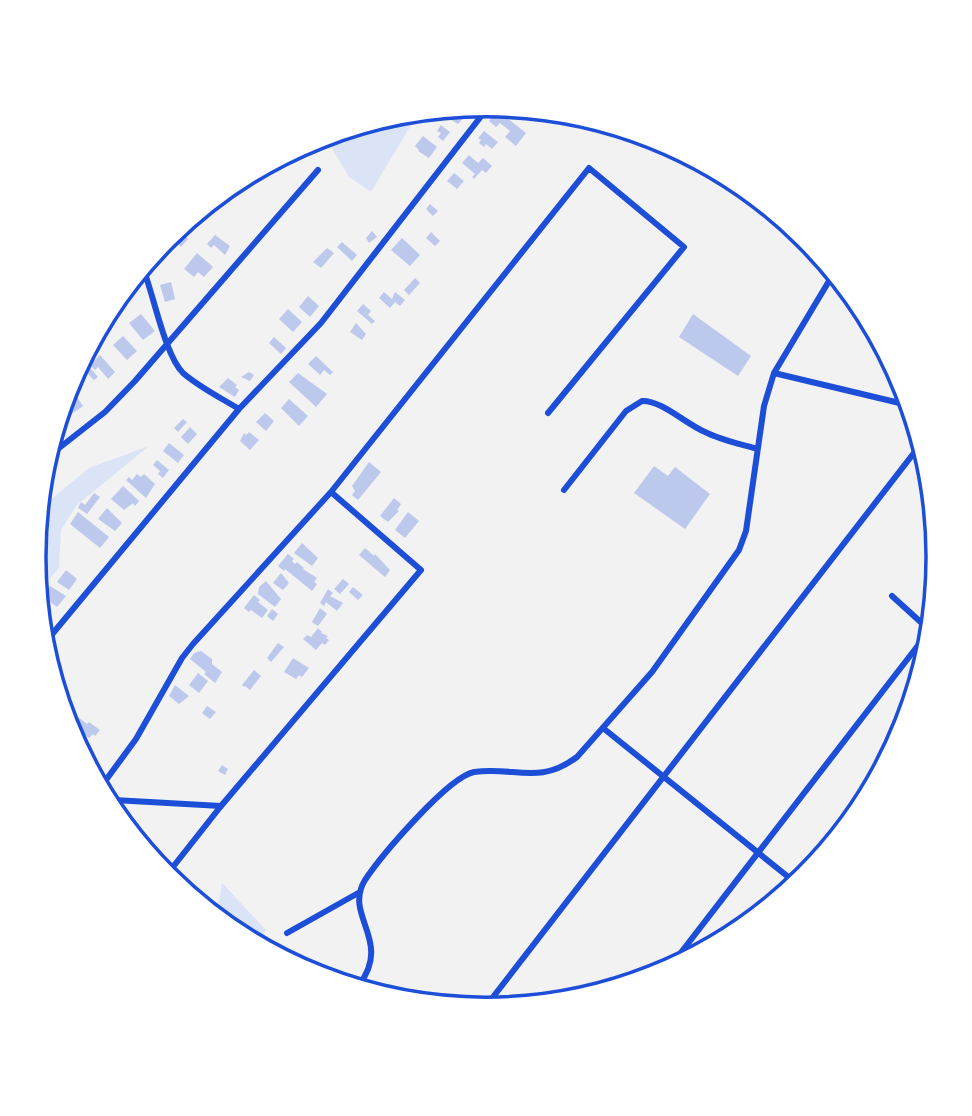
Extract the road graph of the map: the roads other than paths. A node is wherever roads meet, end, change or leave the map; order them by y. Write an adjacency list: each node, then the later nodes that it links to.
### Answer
1 (480, 117): 8 (street)
2 (318, 170): 5 (street)
3 (146, 278): 5 (street)
4 (828, 282): 6 (street)
5 (168, 344): 8 (street); 10 (street)
6 (774, 373): 7 (street); 11 (street)
7 (898, 403)
8 (239, 409): 17 (street)
9 (548, 413): 14 (street)
10 (60, 447)
11 (757, 449): 13 (street); 19 (street)
12 (913, 454): 20 (street)
13 (564, 490)
14 (331, 492): 21 (street); 23 (street)
15 (892, 596): 16 (street)
16 (922, 623)
17 (52, 634)
18 (917, 646): 24 (street)
19 (603, 728): 20 (street); 27 (street)
20 (663, 776): 24 (street); 31 (street)
21 (106, 780)
22 (118, 800): 23 (street)
23 (222, 806): 25 (street)
24 (759, 852): 26 (street); 29 (street)
25 (173, 867)
26 (789, 877)
27 (360, 892): 28 (street); 30 (street)
28 (287, 933)
29 (681, 953)
30 (362, 980)
31 (492, 998)

